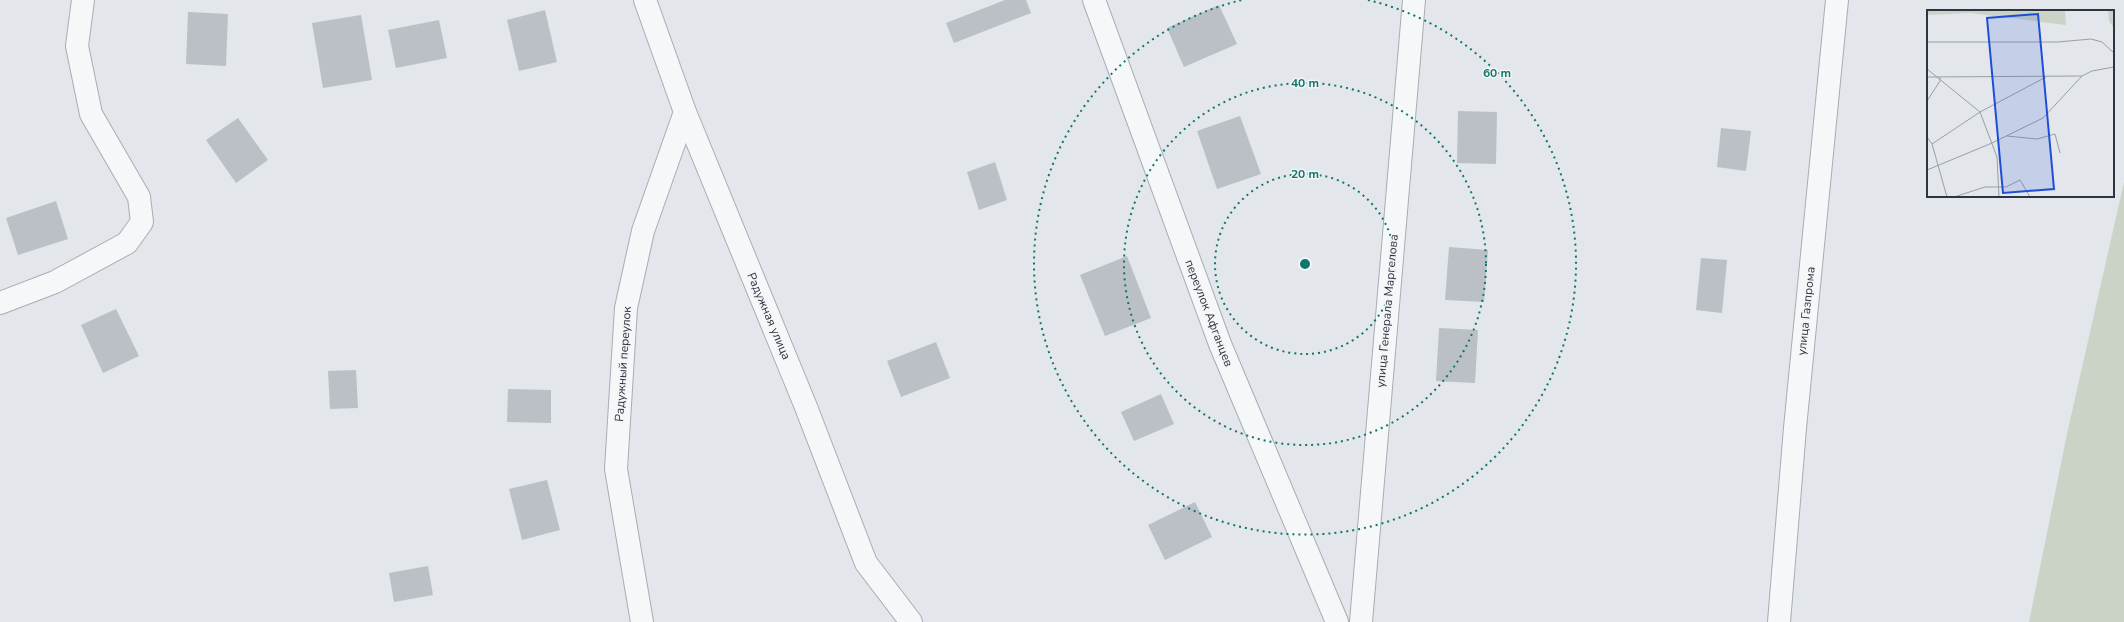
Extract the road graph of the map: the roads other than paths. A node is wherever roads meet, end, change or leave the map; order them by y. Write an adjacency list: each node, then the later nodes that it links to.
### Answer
1 (83, 0): 7 (street)
2 (645, 0): 6 (street, Радужная улица)
3 (1094, 0): 10 (street, переулок Афганцев)
4 (1414, 0): 11 (street, улица Генерала Маргелова)
5 (1837, 0): 12 (street, улица Газпрома)
6 (685, 112): 8 (street, Радужный переулок); 9 (street, Радужная улица)
7 (0, 303)
8 (642, 622)
9 (911, 622)
10 (1337, 622)
11 (1361, 622)
12 (1779, 622)

